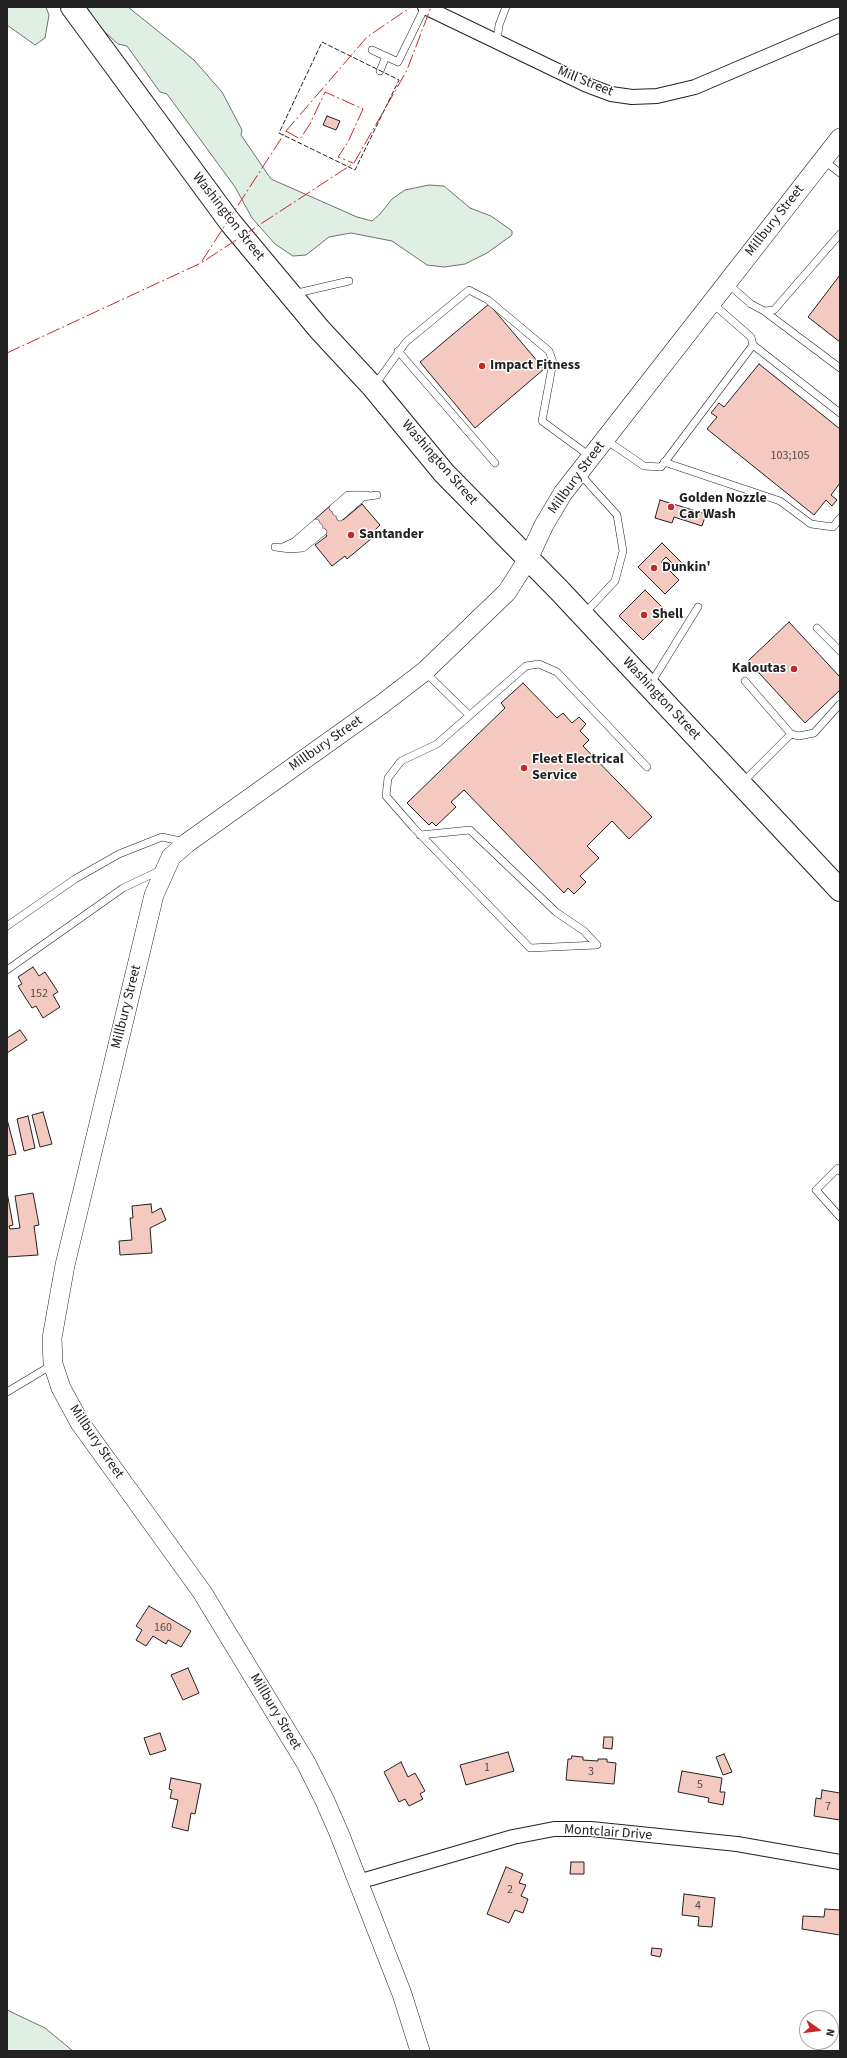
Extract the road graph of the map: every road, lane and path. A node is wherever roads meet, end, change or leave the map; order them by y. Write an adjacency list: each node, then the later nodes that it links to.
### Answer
1 (72, 7): 15 (main road, Washington Street)
2 (425, 7): 5 (street, Mill Street); 7 (lane)
3 (506, 7): 5 (lane)
4 (840, 25): 5 (street, Mill Street)
5 (497, 42)
6 (372, 50): 7 (lane)
7 (386, 56): 8 (lane)
8 (380, 70)
9 (840, 138): 10 (street, Millbury Street)
10 (822, 160): 11 (lane); 14 (street, Millbury Street)
11 (840, 173)
12 (840, 234): 17 (lane)
13 (349, 281): 15 (lane)
14 (726, 282): 16 (street, Millbury Street); 17 (lane)
15 (291, 295): 21 (main road, Washington Street)
16 (710, 302): 18 (lane); 23 (street, Millbury Street)
17 (764, 311): 20 (lane)
18 (752, 345): 22 (lane); 25 (lane)
19 (398, 351): 21 (lane); 24 (lane); 26 (lane)
20 (840, 368)
21 (373, 387): 32 (main road, Washington Street)
22 (840, 413)
23 (605, 439): 24 (street, Millbury Street); 25 (lane)
24 (591, 457): 27 (street, Millbury Street)
25 (664, 462): 30 (lane)
26 (495, 463)
27 (579, 473): 32 (street, Millbury Street); 34 (lane)
28 (369, 495): 28 (lane); 29 (lane)
29 (377, 495)
30 (840, 518)
31 (290, 549): 31 (lane)
32 (528, 559): 34 (main road, Washington Street); 37 (street, Millbury Street)
33 (698, 607): 39 (lane)
34 (582, 615): 39 (main road, Washington Street)
35 (817, 628): 36 (lane)
36 (840, 651)
37 (424, 671): 41 (lane); 46 (street, Millbury Street)
38 (745, 681): 42 (lane)
39 (649, 686): 44 (main road, Washington Street)
40 (840, 704): 42 (lane)
41 (469, 715): 43 (lane); 45 (lane)
42 (791, 734): 44 (lane)
43 (647, 766)
44 (741, 785): 48 (main road, Washington Street)
45 (420, 835): 45 (lane)
46 (187, 843): 47 (street, Millbury Street); 49 (lane)
47 (165, 869): 50 (lane); 53 (street, Millbury Street)
48 (840, 890)
49 (7, 926)
50 (7, 970)
51 (840, 1171): 52 (lane)
52 (840, 1217)
53 (54, 1364): 54 (lane); 56 (street, Millbury Street)
54 (7, 1392)
55 (840, 1862): 56 (street, Montclair Drive)
56 (358, 1882): 57 (street, Millbury Street)
57 (420, 2051)

